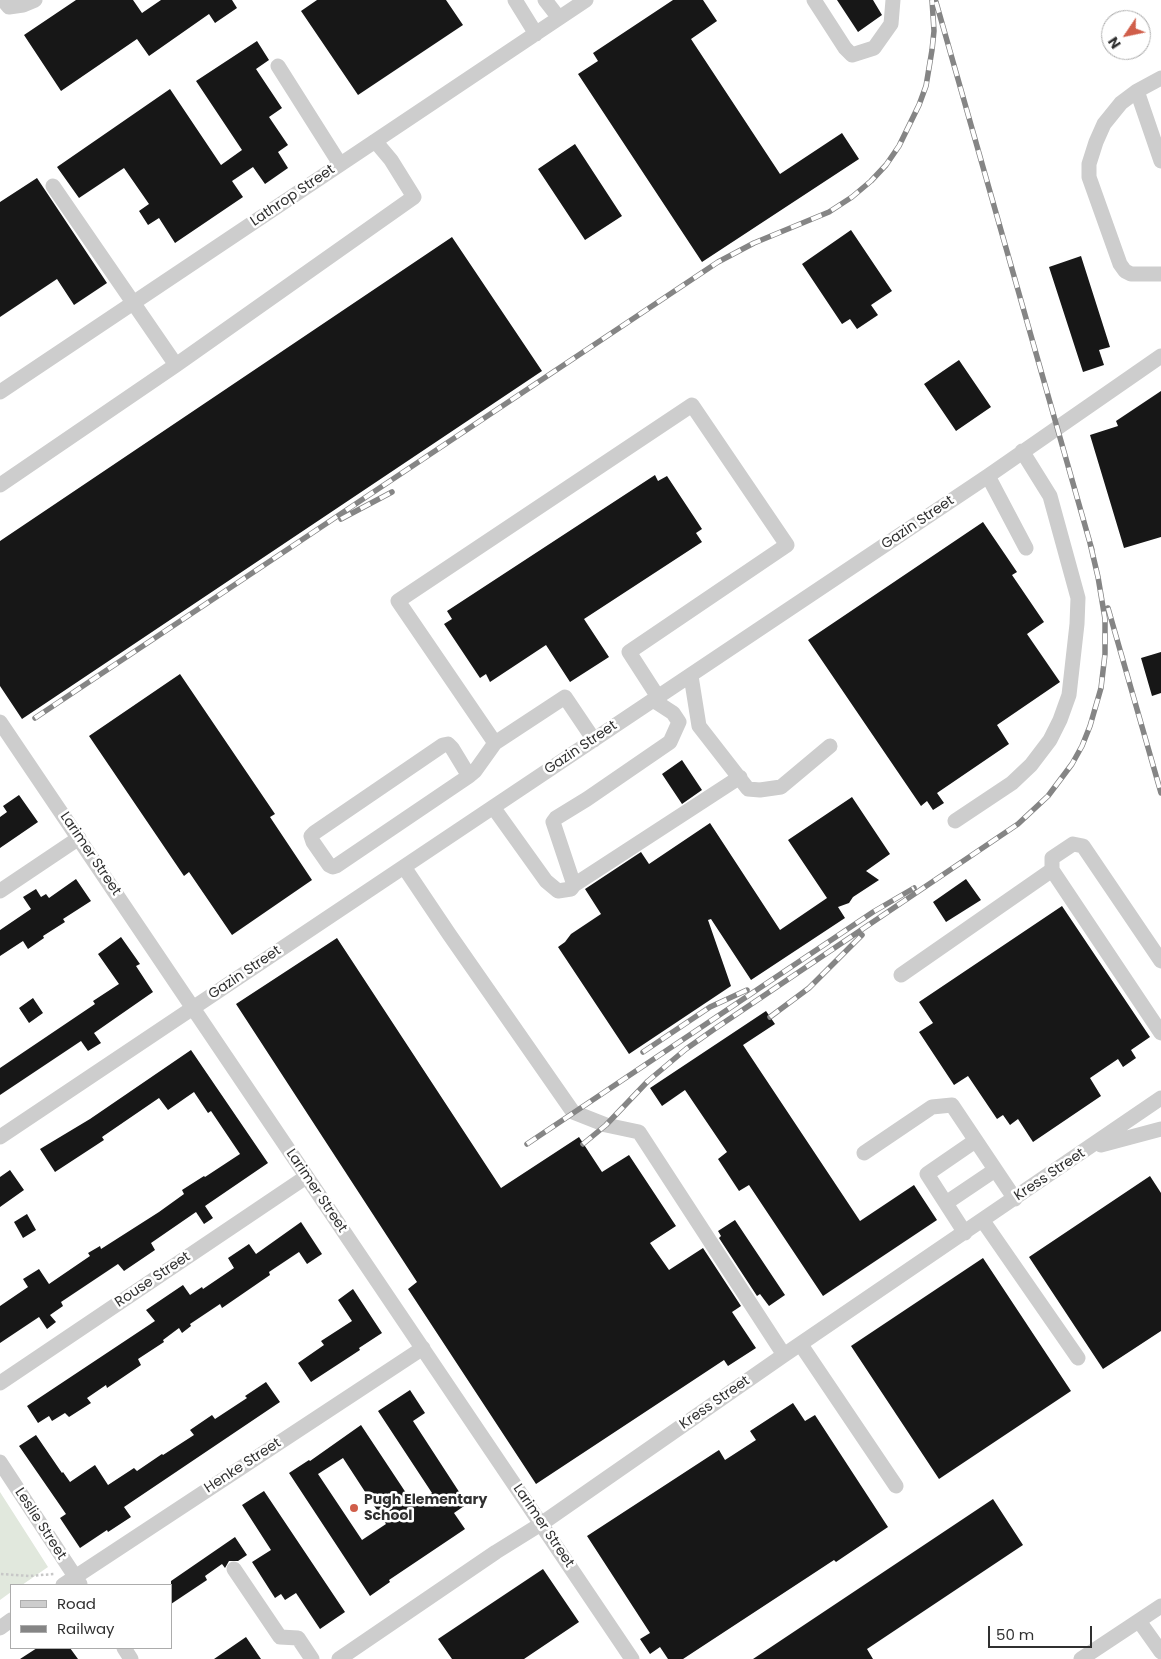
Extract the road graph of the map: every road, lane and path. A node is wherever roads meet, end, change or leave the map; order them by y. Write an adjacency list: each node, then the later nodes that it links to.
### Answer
1 (3, 0): 2 (street)
2 (35, 0)
3 (515, 0): 9 (street)
4 (545, 0): 8 (street)
5 (586, 0): 8 (street, Lathrop Street)
6 (814, 0): 7 (street)
7 (893, 0)
8 (558, 18): 9 (street, Lathrop Street)
9 (536, 34): 13 (street, Lathrop Street)
10 (278, 66): 15 (street)
11 (1161, 78): 12 (street)
12 (1137, 91): 14 (street); 17 (street)
13 (375, 141): 15 (street, Lathrop Street); 20 (street)
14 (1161, 161)
15 (340, 164): 18 (street, Lathrop Street)
16 (53, 186): 18 (street)
17 (1161, 274)
18 (132, 303): 20 (street); 21 (street, Lathrop Street)
19 (1161, 356): 22 (street, Gazin Street)
20 (176, 365): 24 (street)
21 (0, 392)
22 (1022, 451): 23 (street, Gazin Street); 35 (street)
23 (988, 476): 25 (street); 26 (street, Gazin Street)
24 (0, 485)
25 (1026, 548)
26 (691, 676): 27 (street, Gazin Street); 33 (street)
27 (655, 698): 29 (street, Gazin Street); 30 (street); 39 (street)
28 (0, 722): 36 (street, Larimer Street)
29 (594, 740): 30 (street); 34 (street, Gazin Street)
30 (495, 743): 32 (street)
31 (830, 746): 33 (street)
32 (469, 776): 32 (street)
33 (740, 777): 39 (street)
34 (493, 807): 37 (street, Gazin Street); 39 (street)
35 (955, 821)
36 (79, 838): 40 (street); 43 (street, Larimer Street)
37 (404, 866): 43 (street, Gazin Street); 59 (street)
38 (1052, 870): 41 (street); 42 (street); 44 (street)
39 (574, 885)
40 (0, 891)
41 (1161, 961)
42 (901, 976)
43 (193, 1008): 47 (street, Gazin Street); 52 (street, Larimer Street)
44 (1161, 1033)
45 (1161, 1098): 49 (street, Kress Street)
46 (1161, 1129): 49 (street, Kress Street)
47 (0, 1137)
48 (975, 1141): 50 (street); 51 (street); 54 (street)
49 (1092, 1147): 53 (street, Kress Street)
50 (864, 1153)
51 (995, 1170): 53 (street); 54 (street)
52 (306, 1176): 58 (street, Larimer Street); 61 (street, Rouse Street)
53 (1015, 1199): 55 (street, Kress Street)
54 (946, 1203): 56 (street)
55 (983, 1221): 56 (street, Kress Street); 60 (street)
56 (965, 1233): 57 (street, Kress Street)
57 (800, 1345): 59 (street, Kress Street); 63 (street)
58 (423, 1348): 64 (street, Larimer Street); 67 (street, Henke Street)
59 (784, 1356): 64 (street, Kress Street)
60 (1078, 1358)
61 (0, 1383)
62 (0, 1462): 67 (street, Leslie Street)
63 (896, 1486)
64 (541, 1524): 72 (street, Kress Street); 73 (street, Larimer Street)
65 (234, 1570): 71 (street)
66 (1, 1574): 67 (path)
67 (70, 1580)
68 (1161, 1606): 69 (street)
69 (1139, 1621): 70 (street); 74 (street)
70 (1161, 1652)
71 (312, 1659)
72 (338, 1659)
73 (632, 1659)
74 (1081, 1659)

